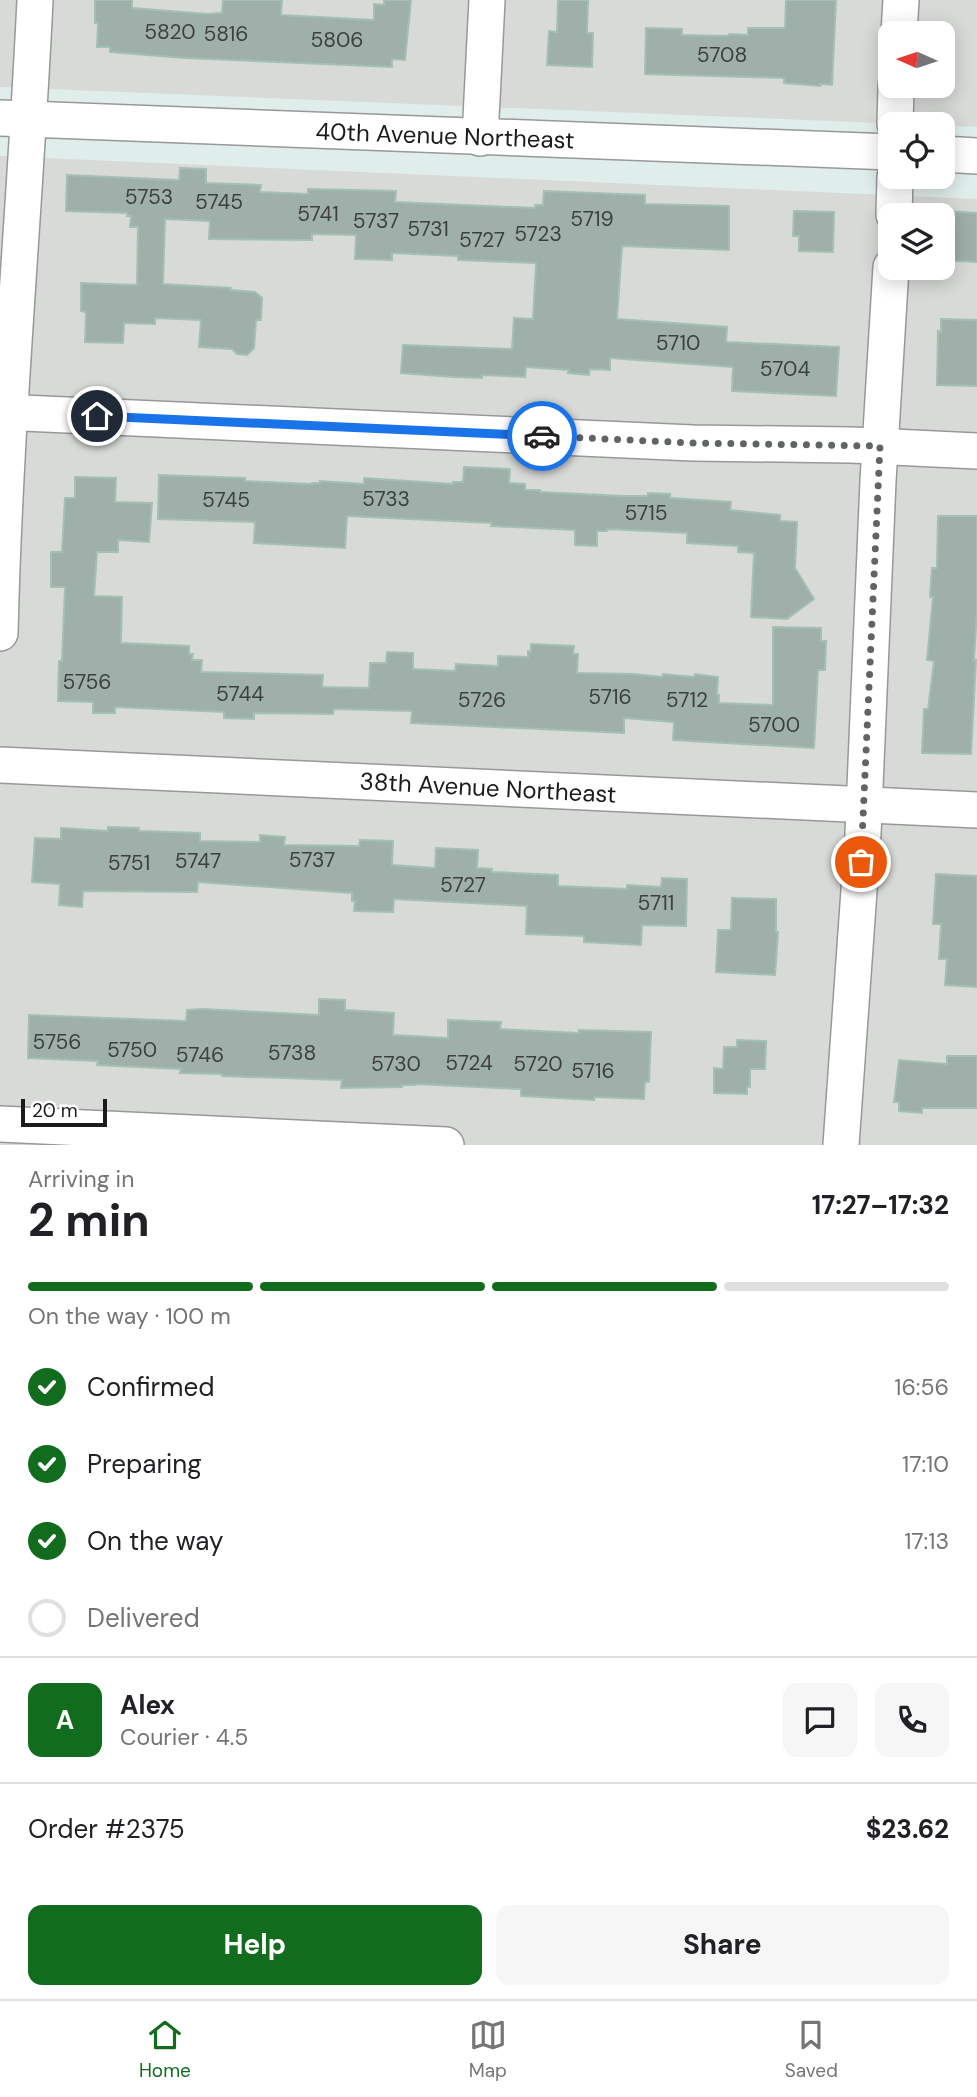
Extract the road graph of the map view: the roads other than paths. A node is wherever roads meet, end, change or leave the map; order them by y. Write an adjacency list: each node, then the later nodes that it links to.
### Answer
1 (35, 0): 5 (street)
2 (487, 0): 6 (street)
3 (901, 0): 4 (street)
4 (900, 21)
5 (15, 119): 6 (street, 40th Avenue Northeast); 11 (street)
6 (480, 138): 7 (street, 40th Avenue Northeast)
7 (878, 152)
8 (955, 155): 9 (street)
9 (977, 156)
10 (890, 280): 12 (street)
11 (5, 412): 12 (street); 14 (street)
12 (880, 446): 13 (street); 17 (street)
13 (977, 451)
14 (1, 586): 15 (street)
15 (0, 633)
16 (0, 765): 17 (street, 38th Avenue Northeast)
17 (863, 805): 18 (street, 38th Avenue Northeast); 21 (street)
18 (977, 810)
19 (0, 1124): 20 (street)
20 (446, 1145)
21 (841, 1145)

